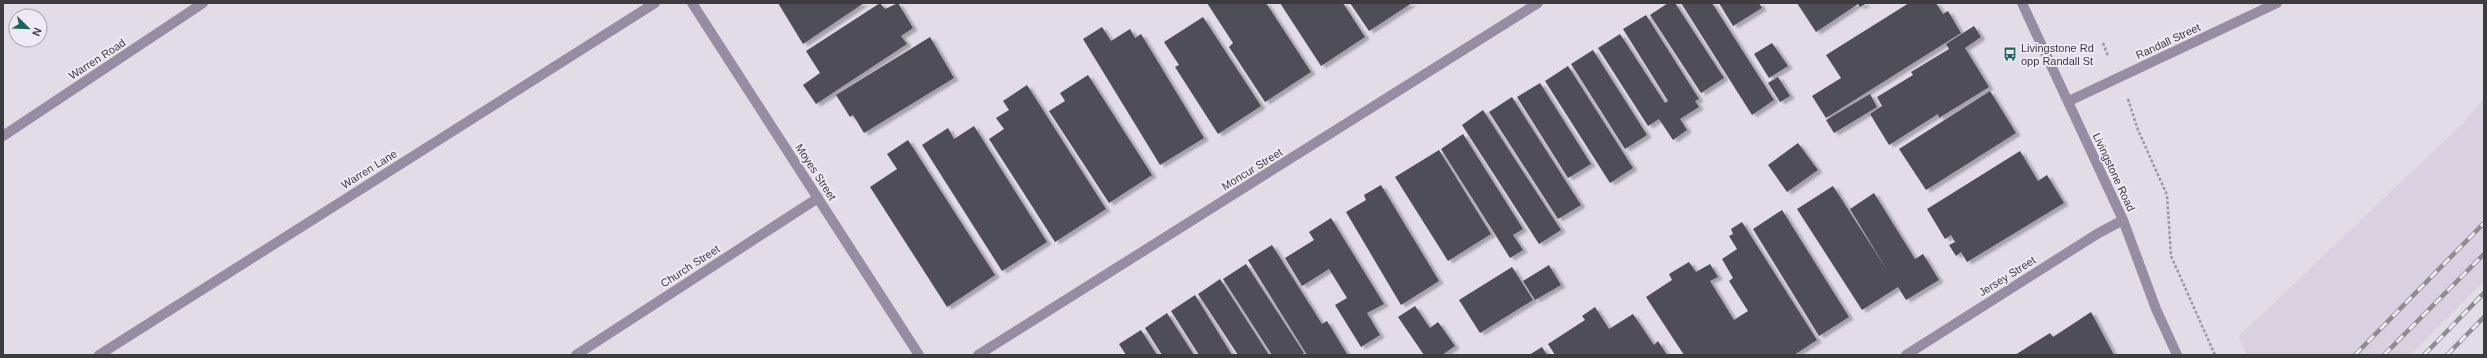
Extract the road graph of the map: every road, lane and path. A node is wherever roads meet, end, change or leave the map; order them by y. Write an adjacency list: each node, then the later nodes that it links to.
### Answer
1 (204, 3): 10 (street, Warren Road)
2 (655, 3): 13 (street, Warren Lane)
3 (692, 3): 11 (street, Moyes Street)
4 (1538, 3): 16 (street, Moncur Street)
5 (2022, 3): 9 (street, Livingstone Road)
6 (2277, 3): 8 (street, Randall Street)
7 (2103, 43): 8 (path)
8 (2118, 78): 9 (street, Randall Street); 19 (path)
9 (2069, 101): 12 (street, Livingstone Road)
10 (3, 136)
11 (818, 198): 14 (street, Church Street); 15 (street, Moyes Street)
12 (2123, 220): 17 (street, Jersey Street); 18 (street, Livingstone Road)
13 (99, 355)
14 (576, 355)
15 (919, 355)
16 (978, 355)
17 (1906, 355)
18 (2177, 355)
19 (2215, 355)

